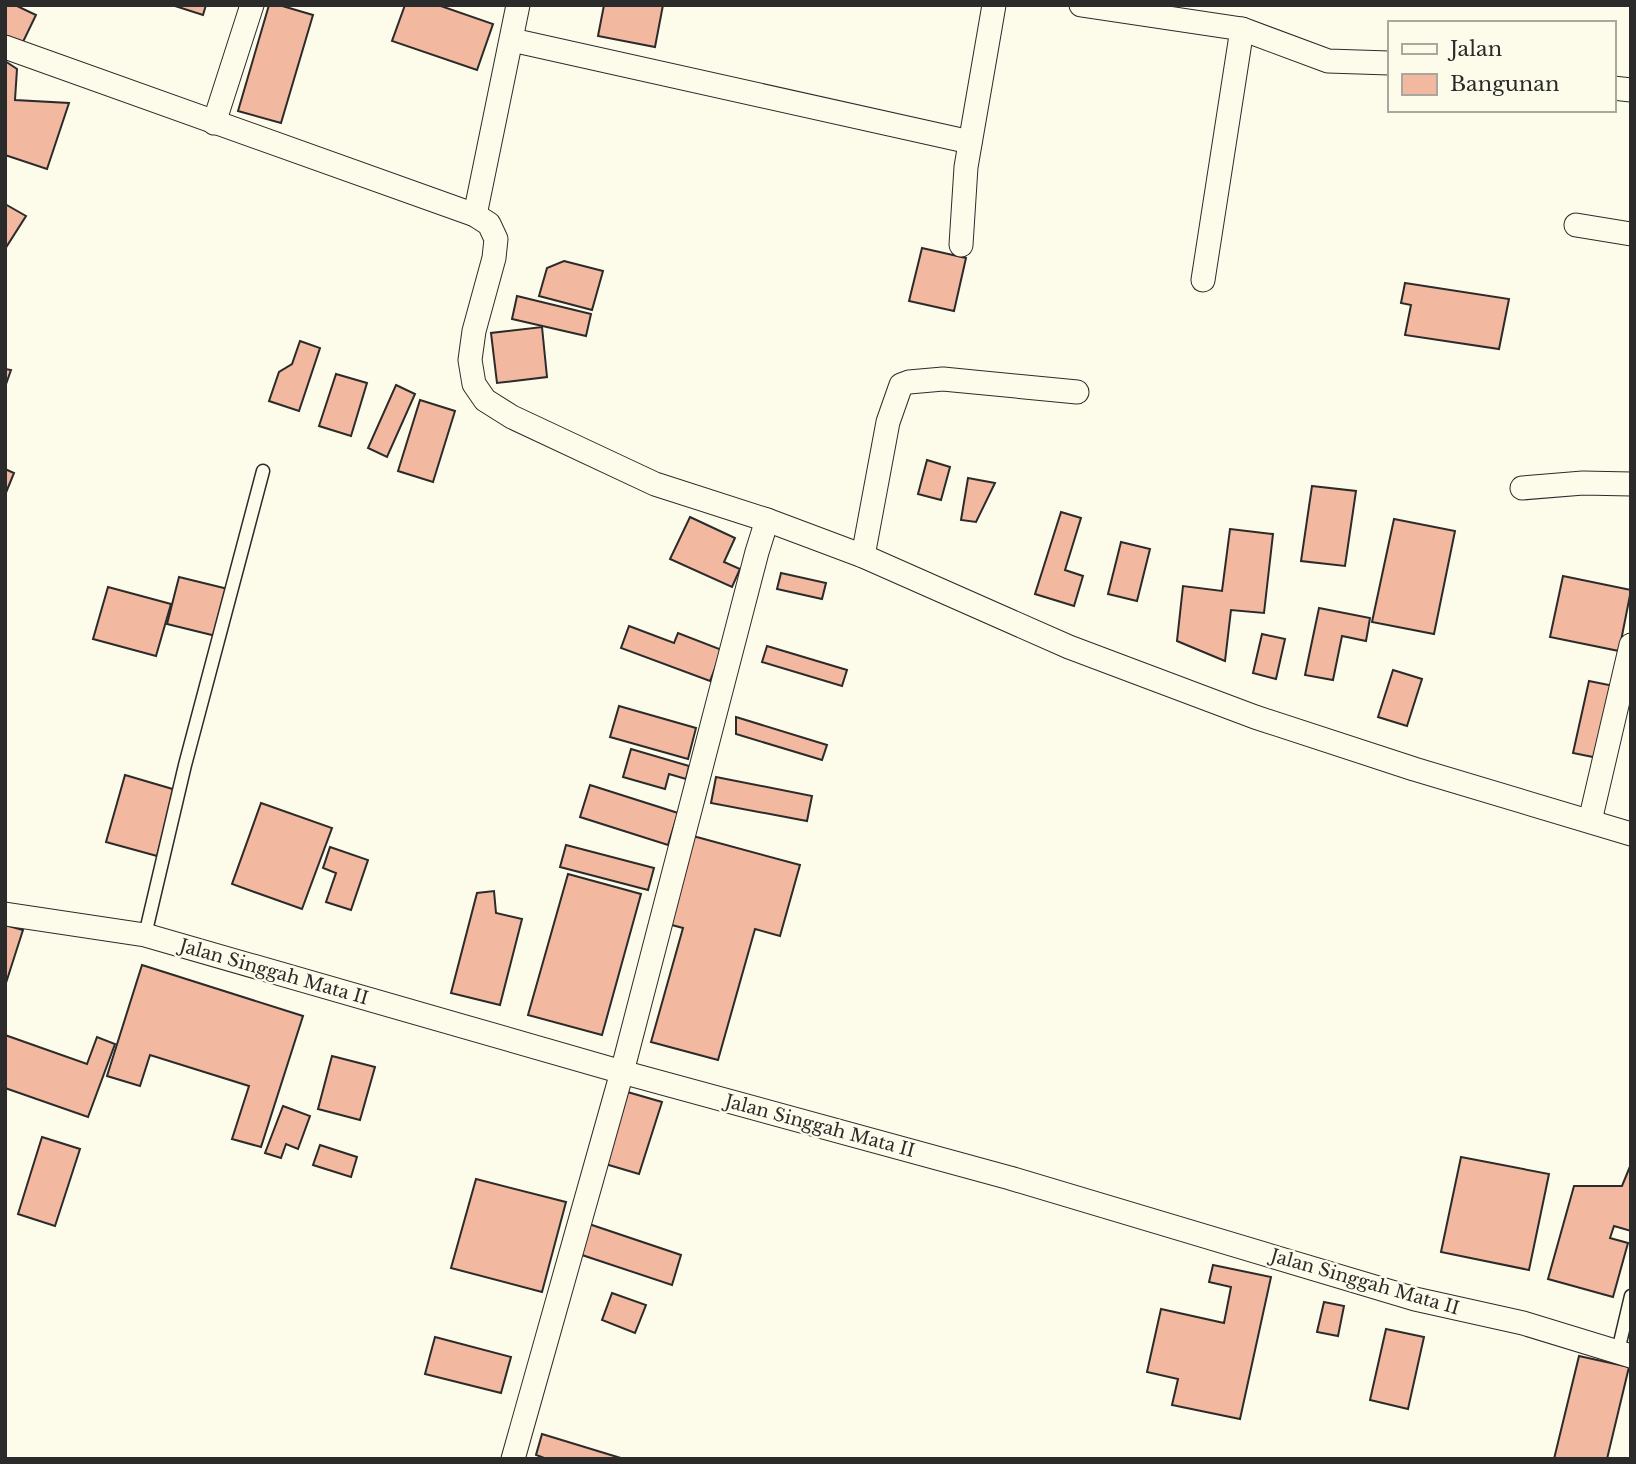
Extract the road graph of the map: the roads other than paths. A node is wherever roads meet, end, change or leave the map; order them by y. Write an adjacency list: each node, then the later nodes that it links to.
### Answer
1 (252, 5): 9 (street)
2 (518, 5): 6 (street)
3 (994, 5): 10 (street)
4 (1082, 5): 5 (street)
5 (1242, 29): 8 (street); 15 (street)
6 (512, 40): 10 (street); 11 (street)
7 (5, 47): 9 (street)
8 (1388, 63)
9 (214, 122): 11 (street)
10 (970, 142): 14 (street)
11 (475, 215): 20 (street)
12 (1576, 225): 13 (street)
13 (1631, 234)
14 (961, 245)
15 (1203, 280)
16 (1077, 392): 21 (street)
17 (262, 471): 26 (lane)
18 (1631, 484): 19 (street)
19 (1521, 488)
20 (762, 535): 21 (street); 27 (street)
21 (863, 556): 23 (street)
22 (1631, 645): 23 (street)
23 (1590, 821): 24 (street)
24 (1631, 834)
25 (5, 914): 26 (street, Jalan Singgah Mata II)
26 (145, 935): 27 (street, Jalan Singgah Mata II)
27 (622, 1072): 29 (street, Jalan Singgah Mata II); 30 (street)
28 (1631, 1296): 29 (lane)
29 (1624, 1353)
30 (513, 1459)

